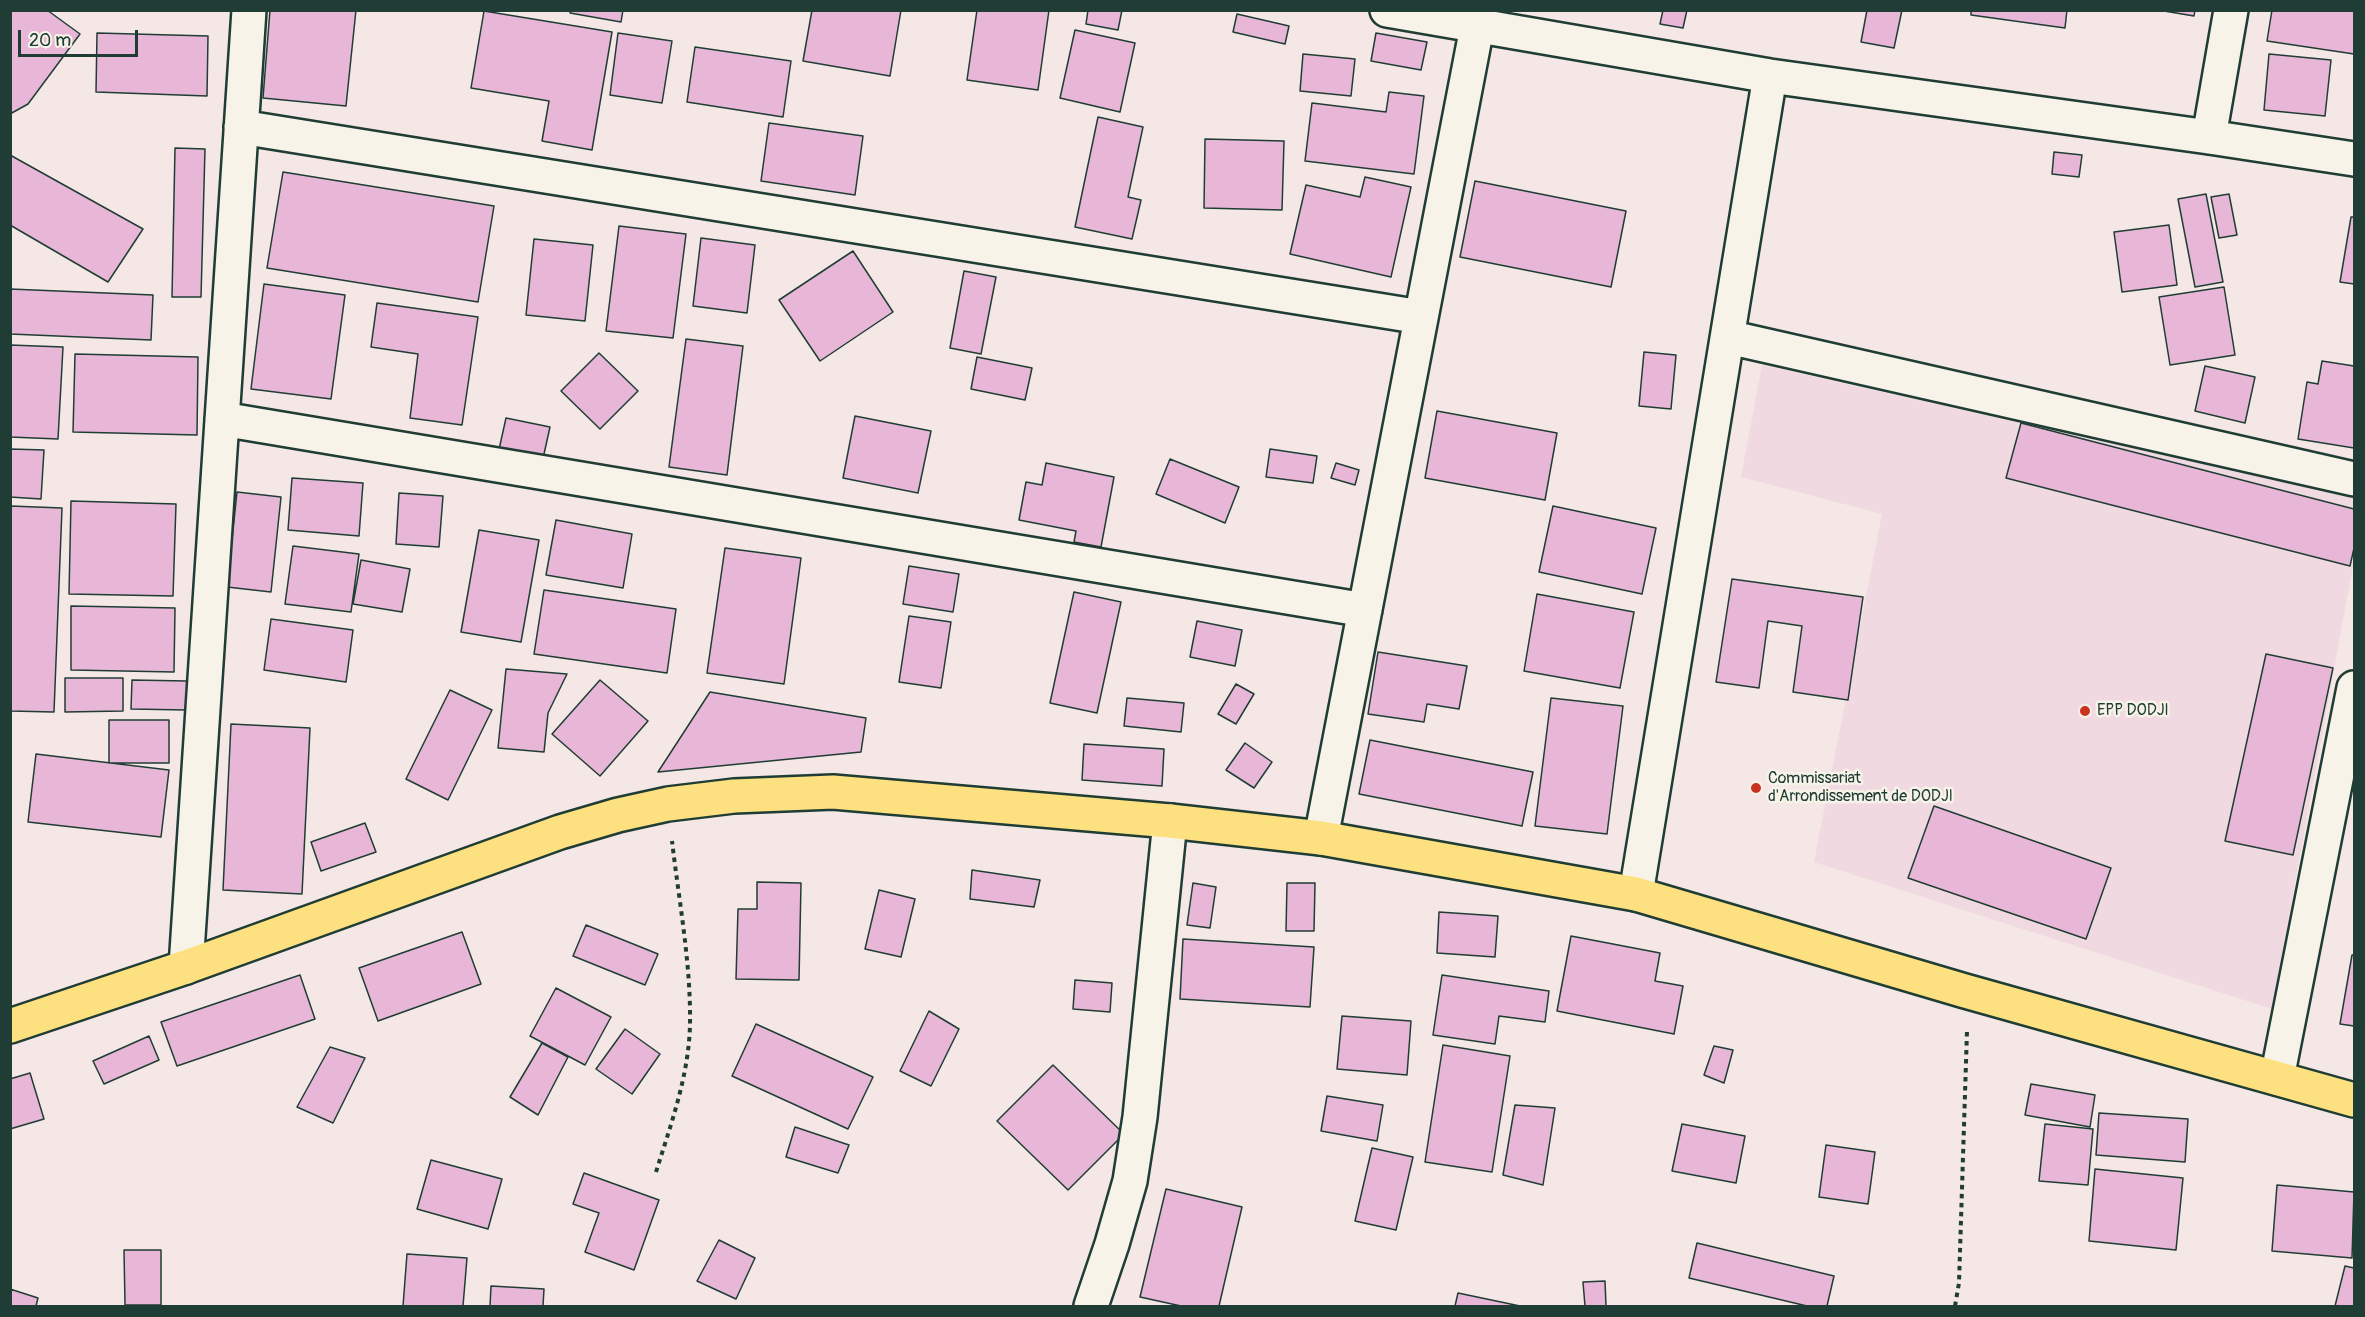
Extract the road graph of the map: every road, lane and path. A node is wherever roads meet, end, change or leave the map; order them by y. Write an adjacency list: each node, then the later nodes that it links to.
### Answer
1 (249, 10): 6 (street)
2 (1387, 10): 4 (street)
3 (2230, 10): 7 (street)
4 (1477, 27): 5 (street); 9 (street)
5 (1770, 76): 7 (street); 10 (street)
6 (241, 126): 9 (street); 11 (street)
7 (2210, 136): 8 (street)
8 (2355, 159)
9 (1421, 317): 13 (street)
10 (1728, 337): 12 (street); 18 (street)
11 (222, 419): 13 (street); 19 (street)
12 (2355, 479)
13 (1365, 610): 17 (street)
14 (2355, 688): 22 (street)
15 (669, 804): 16 (main road); 19 (main road); 24 (path)
16 (1170, 821): 17 (main road); 25 (street)
17 (1321, 838): 18 (main road)
18 (1636, 894): 22 (main road)
19 (186, 967): 20 (main road)
20 (10, 1026)
21 (1967, 1031): 26 (path)
22 (2277, 1078): 23 (main road)
23 (2355, 1100)
24 (656, 1172)
25 (1090, 1306)
26 (1955, 1306)

